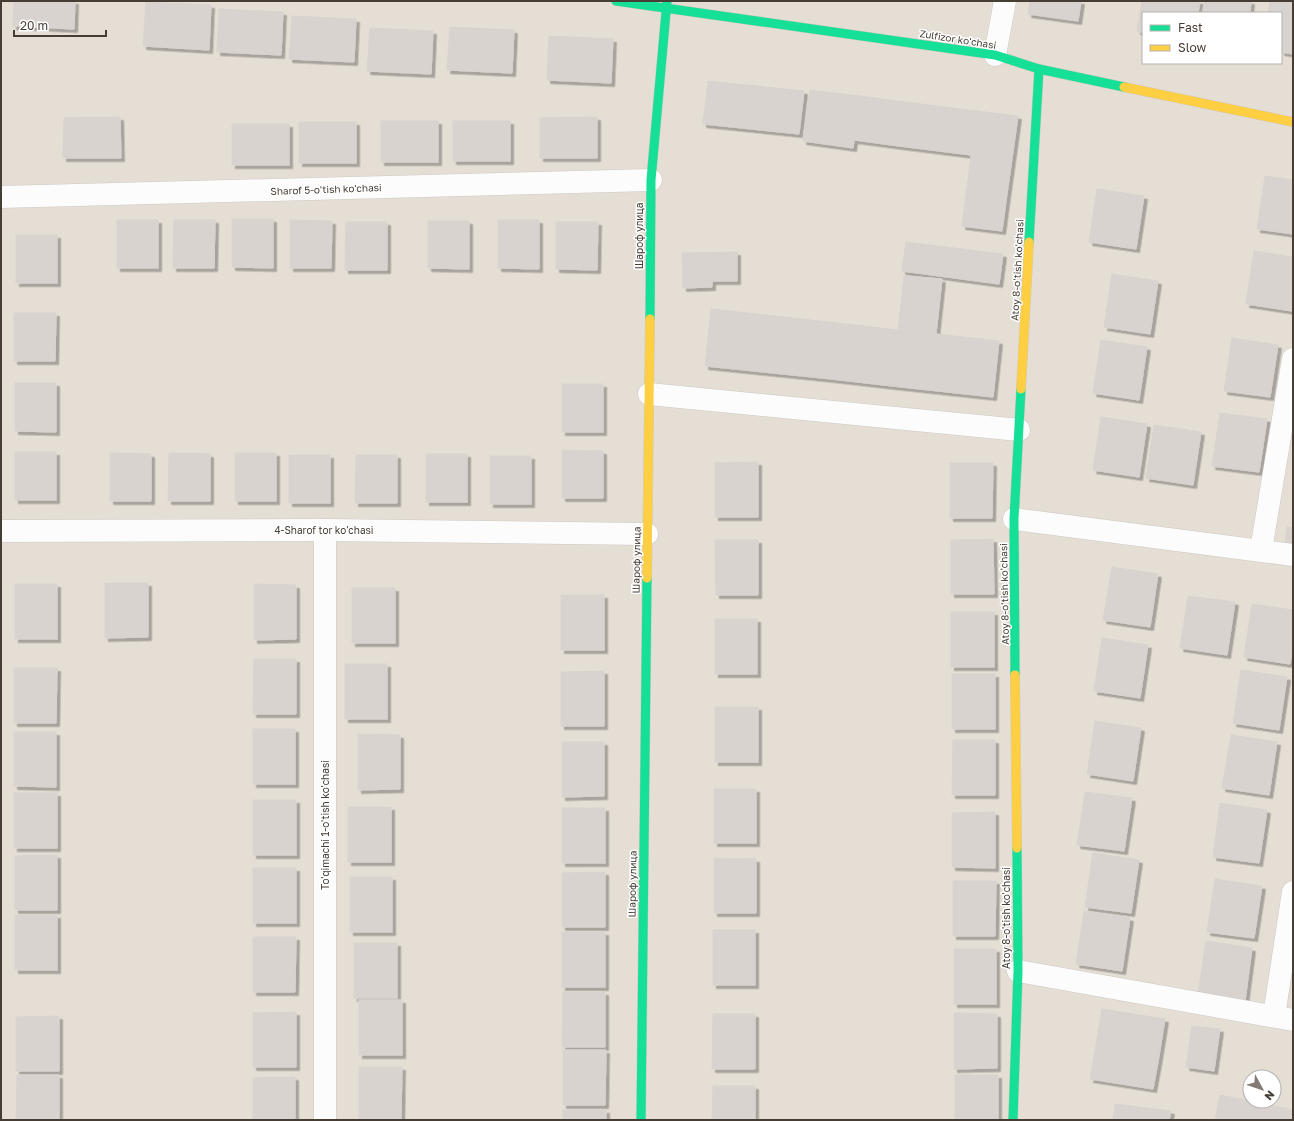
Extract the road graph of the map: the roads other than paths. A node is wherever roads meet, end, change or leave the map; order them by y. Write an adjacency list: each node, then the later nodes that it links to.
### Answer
1 (616, 1): 3 (street, Zulfizor ko'chasi)
2 (1005, 1): 4 (street)
3 (667, 4): 4 (street, Zulfizor ko'chasi); 7 (street, Шароф улица)
4 (995, 55): 5 (street, Zulfizor ko'chasi)
5 (1039, 69): 6 (street, Zulfizor ko'chasi); 11 (street, Atoy 8-o'tish ko'chasi)
6 (1293, 122)
7 (651, 180): 8 (street, Sharof 5-o'tish ko'chasi); 10 (street, Шароф улица)
8 (1, 197)
9 (1293, 359): 16 (street)
10 (649, 394): 11 (street); 15 (street, Шароф улица)
11 (1019, 430): 12 (street, Atoy 8-o'tish ko'chasi)
12 (1014, 519): 16 (street); 19 (street, Atoy 8-o'tish ko'chasi)
13 (325, 530): 14 (street, 4-Sharof tor ko'chasi); 15 (street, 4-Sharof tor ko'chasi); 21 (street, To'qimachi 1-o'tish ko'chasi)
14 (1, 531)
15 (647, 534): 22 (street, Шароф улица)
16 (1261, 550): 17 (street)
17 (1293, 555)
18 (1293, 892): 20 (street)
19 (1018, 971): 20 (street); 23 (street, Atoy 8-o'tish ko'chasi)
20 (1283, 1018)
21 (325, 1120)
22 (641, 1120)
23 (1013, 1120)

